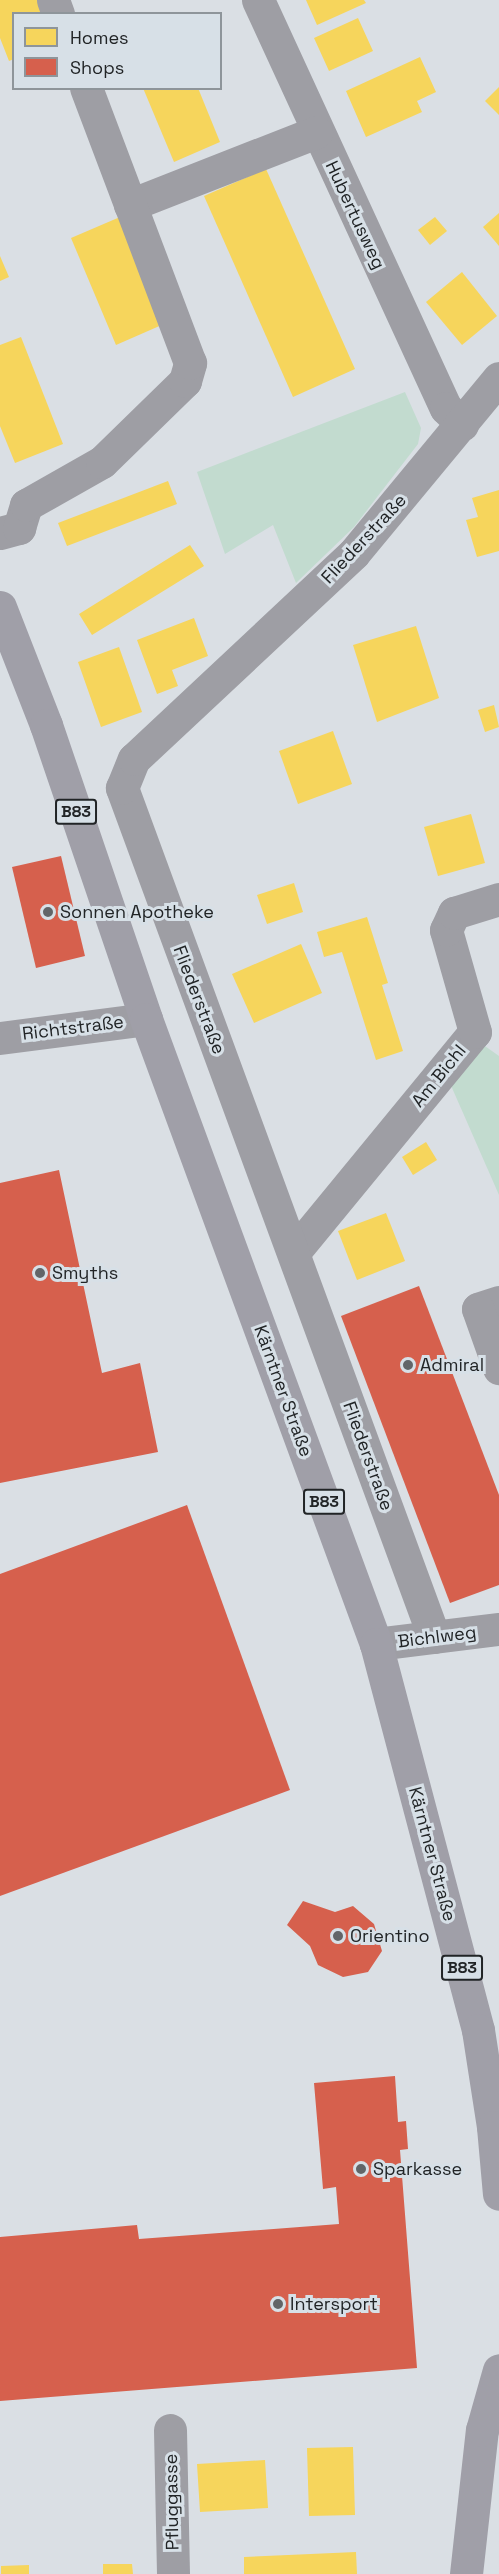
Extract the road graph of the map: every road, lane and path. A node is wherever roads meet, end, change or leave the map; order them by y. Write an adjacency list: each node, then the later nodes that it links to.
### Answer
1 (258, 0): 3 (street, Hubertusweg)
2 (87, 90): 4 (street)
3 (316, 132): 4 (street); 6 (street, Hubertusweg)
4 (130, 205): 7 (street)
5 (499, 378): 6 (street, Fliederstraße)
6 (462, 424): 12 (street, Fliederstraße)
7 (0, 533)
8 (0, 607): 10 (main road, Kärntner Straße / B83)
9 (499, 899): 12 (street, Am Bichl)
10 (146, 1020): 11 (street, Richtstraße); 17 (main road, Kärntner Straße / B83)
11 (0, 1038)
12 (294, 1252): 16 (street, Fliederstraße)
13 (499, 1302): 14 (street)
14 (499, 1368)
15 (499, 1629): 16 (street, Bichlweg)
16 (434, 1637): 17 (street, Bichlweg)
17 (376, 1644): 18 (main road, Kärntner Straße / B83)
18 (499, 2194)
19 (499, 2370): 22 (main road)
20 (170, 2430): 21 (street, Pfluggasse)
21 (173, 2574)
22 (466, 2574)

